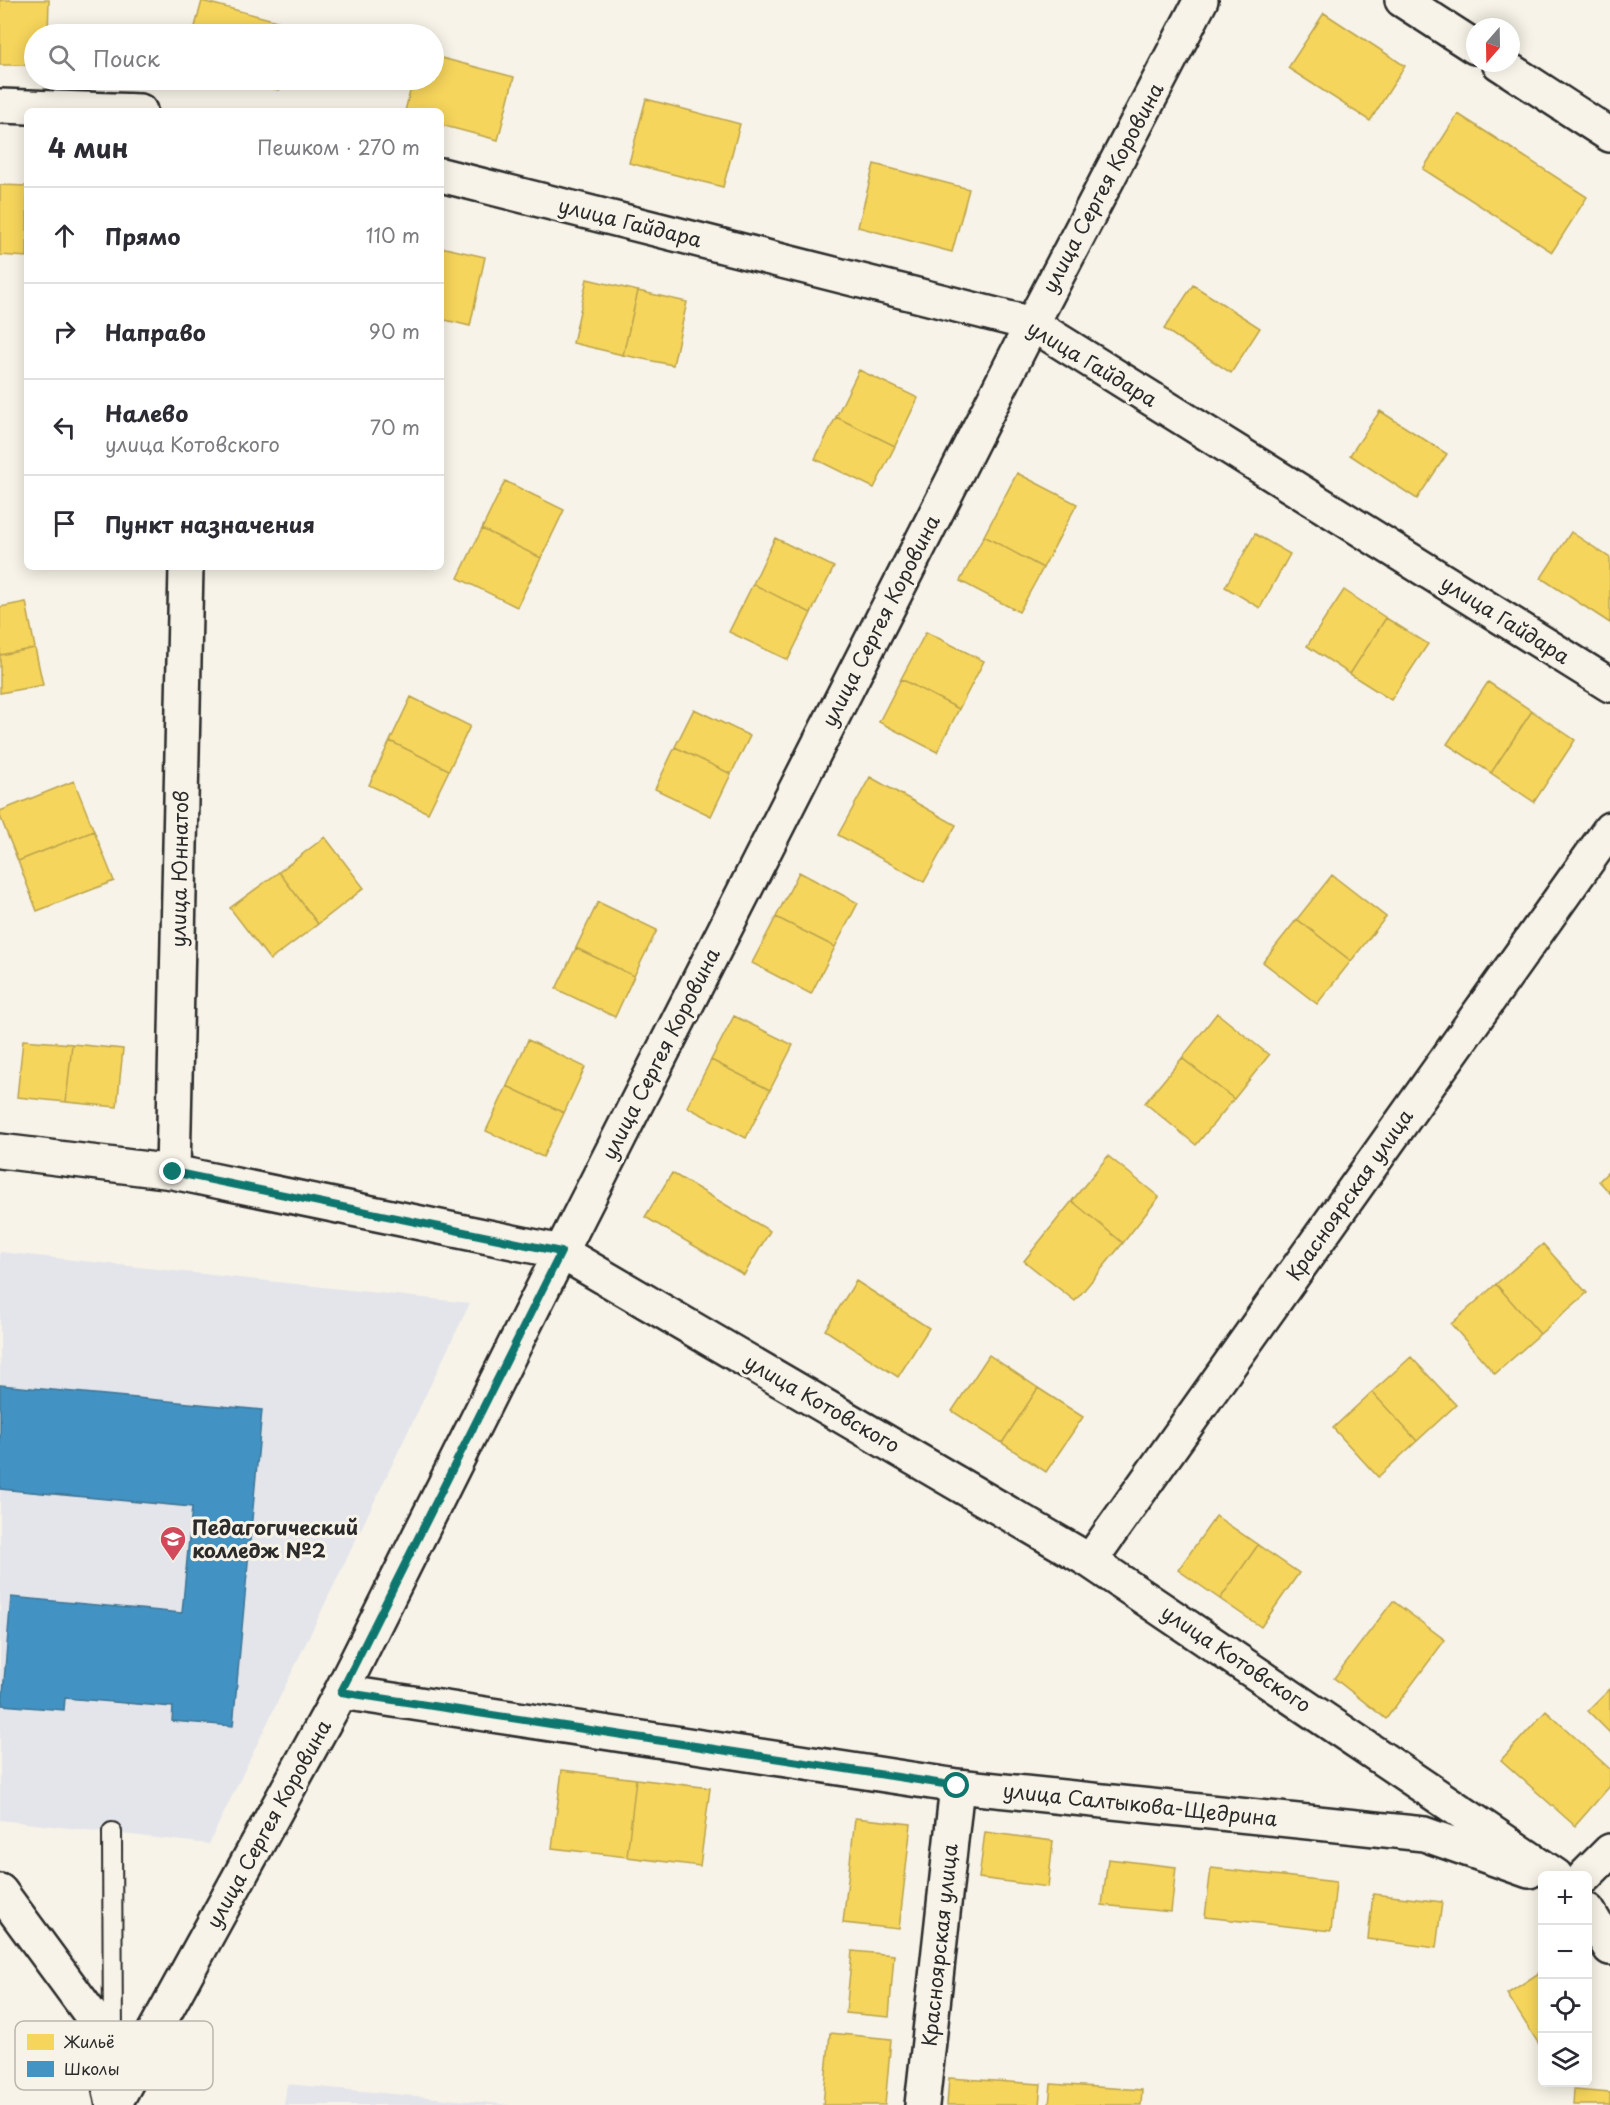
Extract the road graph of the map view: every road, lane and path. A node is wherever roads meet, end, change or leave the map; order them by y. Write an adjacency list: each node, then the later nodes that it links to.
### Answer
1 (1201, 0): 9 (street, улица Сергея Коровина)
2 (1402, 0): 3 (street)
3 (1466, 41)
4 (1513, 72): 7 (street)
5 (0, 106): 6 (street)
6 (56, 108)
7 (1610, 135)
8 (444, 176): 9 (street, улица Гайдара)
9 (1032, 324): 11 (street, улица Гайдара); 15 (street, улица Сергея Коровина)
10 (186, 570): 14 (street, улица Юннатов)
11 (1610, 685)
12 (1610, 829): 16 (street, Красноярская улица)
13 (0, 1151): 14 (street, улица Котовского)
14 (173, 1172): 15 (street, улица Котовского)
15 (561, 1252): 16 (street, улица Котовского); 17 (street, улица Сергея Коровина)
16 (1090, 1561): 21 (street, улица Котовского)
17 (341, 1692): 18 (street, улица Салтыкова-Щедрина); 29 (street, улица Сергея Коровина)
18 (957, 1786): 23 (street, улица Салтыкова-Щедрина); 34 (street, Красноярская улица)
19 (112, 1832): 28 (lane)
20 (1610, 1851): 22 (street)
21 (1550, 1871)
22 (1589, 1871)
23 (1538, 1875)
24 (0, 1891): 27 (street)
25 (1592, 1919): 26 (street)
26 (1610, 1948)
27 (96, 2021)
28 (113, 2021)
29 (159, 2021)
30 (110, 2090): 33 (street)
31 (113, 2090): 33 (lane)
32 (121, 2090): 33 (street, улица Сергея Коровина)
33 (113, 2105)
34 (922, 2105)

